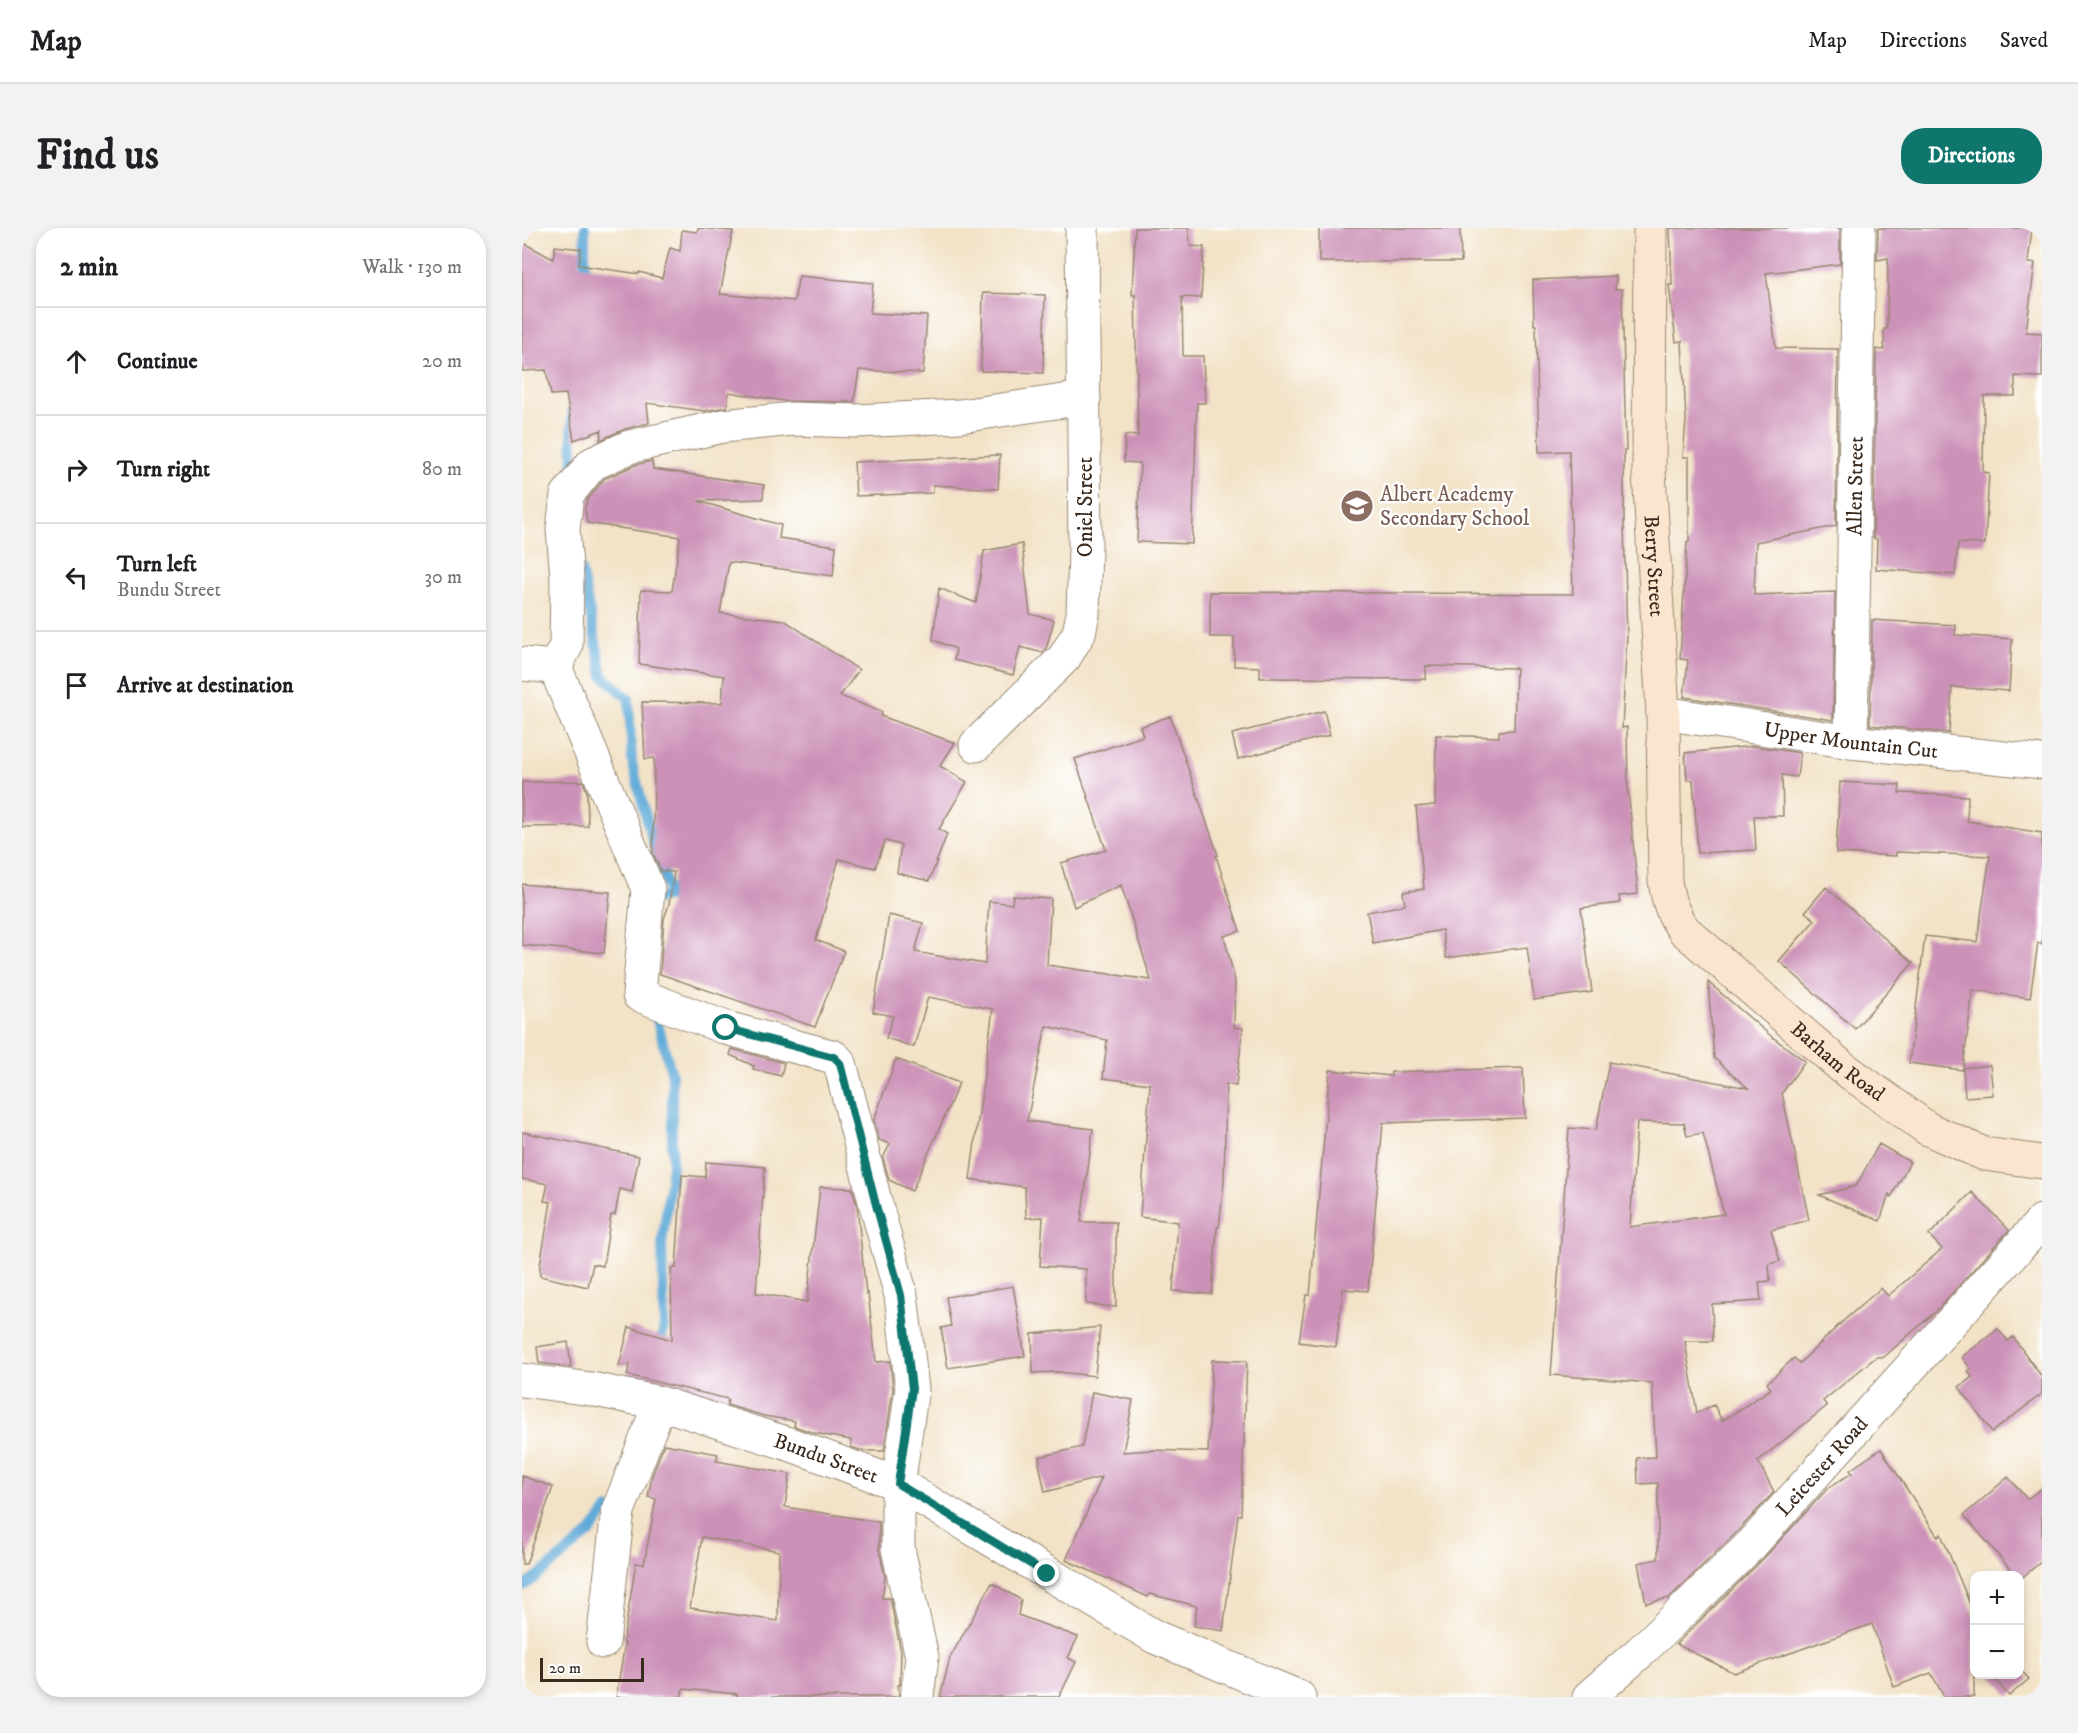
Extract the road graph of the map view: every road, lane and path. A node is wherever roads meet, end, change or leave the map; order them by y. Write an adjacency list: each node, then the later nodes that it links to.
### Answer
1 (1082, 228): 4 (street, Oniel Street)
2 (1650, 228): 7 (street, Berry Street)
3 (1859, 228): 8 (street, Allen Street)
4 (1084, 398): 6 (street); 9 (street, Oniel Street)
5 (522, 664): 6 (street)
6 (555, 667): 16 (street)
7 (1663, 713): 8 (street, Upper Mountain Cut); 11 (street, Berry Street)
8 (1851, 742): 10 (street, Upper Mountain Cut)
9 (976, 745)
10 (2042, 762)
11 (1669, 903): 12 (street, Barham Road)
12 (2042, 1162)
13 (2042, 1221): 20 (street, Leicester Road)
14 (522, 1380): 15 (street, Bundu Street)
15 (660, 1403): 16 (street, Bundu Street); 17 (street)
16 (898, 1484): 18 (street); 19 (street, Bundu Street)
17 (603, 1642)
18 (917, 1697)
19 (1299, 1697)
20 (1589, 1697)

